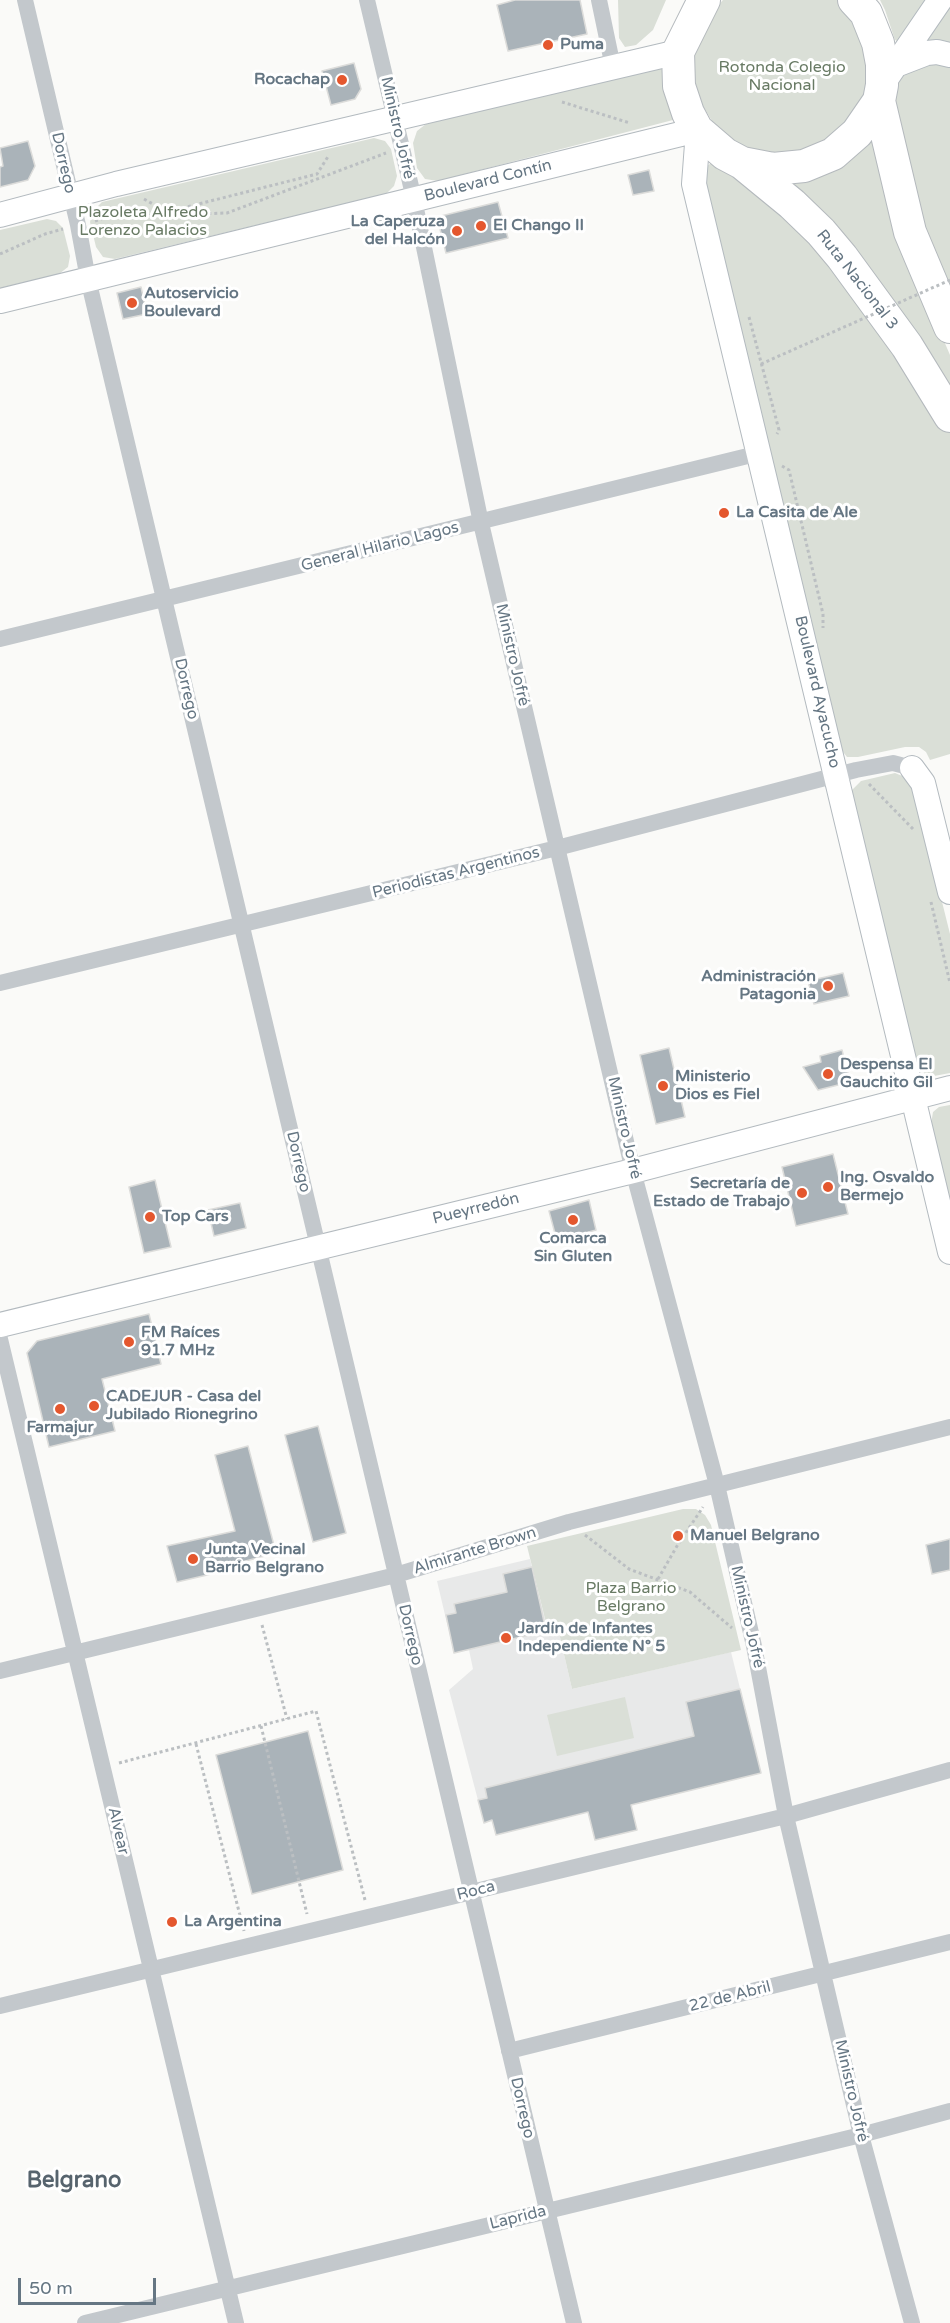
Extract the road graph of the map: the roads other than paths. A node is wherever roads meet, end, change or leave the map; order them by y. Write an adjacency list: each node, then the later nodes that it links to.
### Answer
1 (25, 0): 15 (street, Dorrego)
2 (366, 0): 12 (street, Ministro Jofré)
3 (599, 0): 10 (street)
4 (677, 0): 8 (highway)
5 (704, 0): 8 (highway)
6 (854, 0): 11 (highway)
7 (940, 0): 11 (main road)
8 (679, 48): 10 (main road); 13 (highway)
9 (950, 56): 11 (main road)
10 (614, 68): 12 (main road)
11 (886, 84): 14 (highway, Ruta Nacional 3); 20 (highway)
12 (395, 118): 15 (main road); 16 (street, Ministro Jofré)
13 (689, 133): 14 (highway, Ruta Nacional 3); 16 (main road, Boulevard Contín); 22 (main road, Boulevard Ayacucho)
14 (742, 163): 21 (highway, Ruta Nacional 3)
15 (71, 197): 17 (main road); 18 (street, Dorrego)
16 (414, 199): 18 (main road, Boulevard Contín); 23 (street, Ministro Jofré)
17 (0, 215)
18 (88, 279): 19 (main road, Boulevard Contín); 24 (street, Dorrego)
19 (0, 301)
20 (950, 327)
21 (950, 416)
22 (760, 453): 23 (street, General Hilario Lagos); 27 (main road, Boulevard Ayacucho)
23 (481, 523): 24 (street, General Hilario Lagos); 28 (street, Ministro Jofré)
24 (164, 600): 25 (street, General Hilario Lagos); 30 (street, Dorrego)
25 (0, 639)
26 (912, 768): 27 (street, Periodistas Argentinos); 29 (main road)
27 (846, 773): 28 (street, Periodistas Argentinos); 33 (main road, Boulevard Ayacucho)
28 (557, 848): 30 (street, Periodistas Argentinos); 34 (street, Ministro Jofré)
29 (940, 894)
30 (241, 925): 31 (street, Periodistas Argentinos); 35 (street, Dorrego)
31 (0, 983)
32 (950, 1088): 33 (main road, Pueyrredón)
33 (913, 1096): 34 (main road, Pueyrredón); 36 (main road, Boulevard Ayacucho)
34 (633, 1171): 35 (main road, Pueyrredón); 40 (street, Ministro Jofré)
35 (318, 1248): 37 (main road, Pueyrredón); 41 (street, Dorrego)
36 (950, 1252)
37 (0, 1325)
38 (0, 1339): 42 (street, Alvear)
39 (950, 1427): 40 (street, Almirante Brown)
40 (717, 1485): 41 (street, Almirante Brown); 45 (street, Ministro Jofré)
41 (396, 1575): 42 (street, Almirante Brown); 46 (street, Dorrego)
42 (76, 1653): 43 (street, Almirante Brown); 48 (street, Alvear)
43 (0, 1671)
44 (950, 1770): 45 (street, Roca)
45 (786, 1816): 46 (street, Roca); 49 (street, Ministro Jofré)
46 (471, 1892): 48 (street, Roca); 51 (street, Dorrego)
47 (950, 1942): 49 (street, 22 de Abril)
48 (152, 1970): 50 (street, Roca); 55 (street, Alvear)
49 (823, 1975): 51 (street, 22 de Abril); 53 (street, Ministro Jofré)
50 (0, 2006)
51 (508, 2051): 54 (street, Dorrego)
52 (950, 2111): 53 (street, Laprida)
53 (861, 2135): 54 (street, Laprida); 59 (street, Ministro Jofré)
54 (547, 2211): 55 (street, Laprida); 58 (street, Dorrego)
55 (228, 2288): 56 (street, Laprida); 57 (street, Alvear)
56 (85, 2323)
57 (236, 2323)
58 (574, 2323)
59 (912, 2323)

